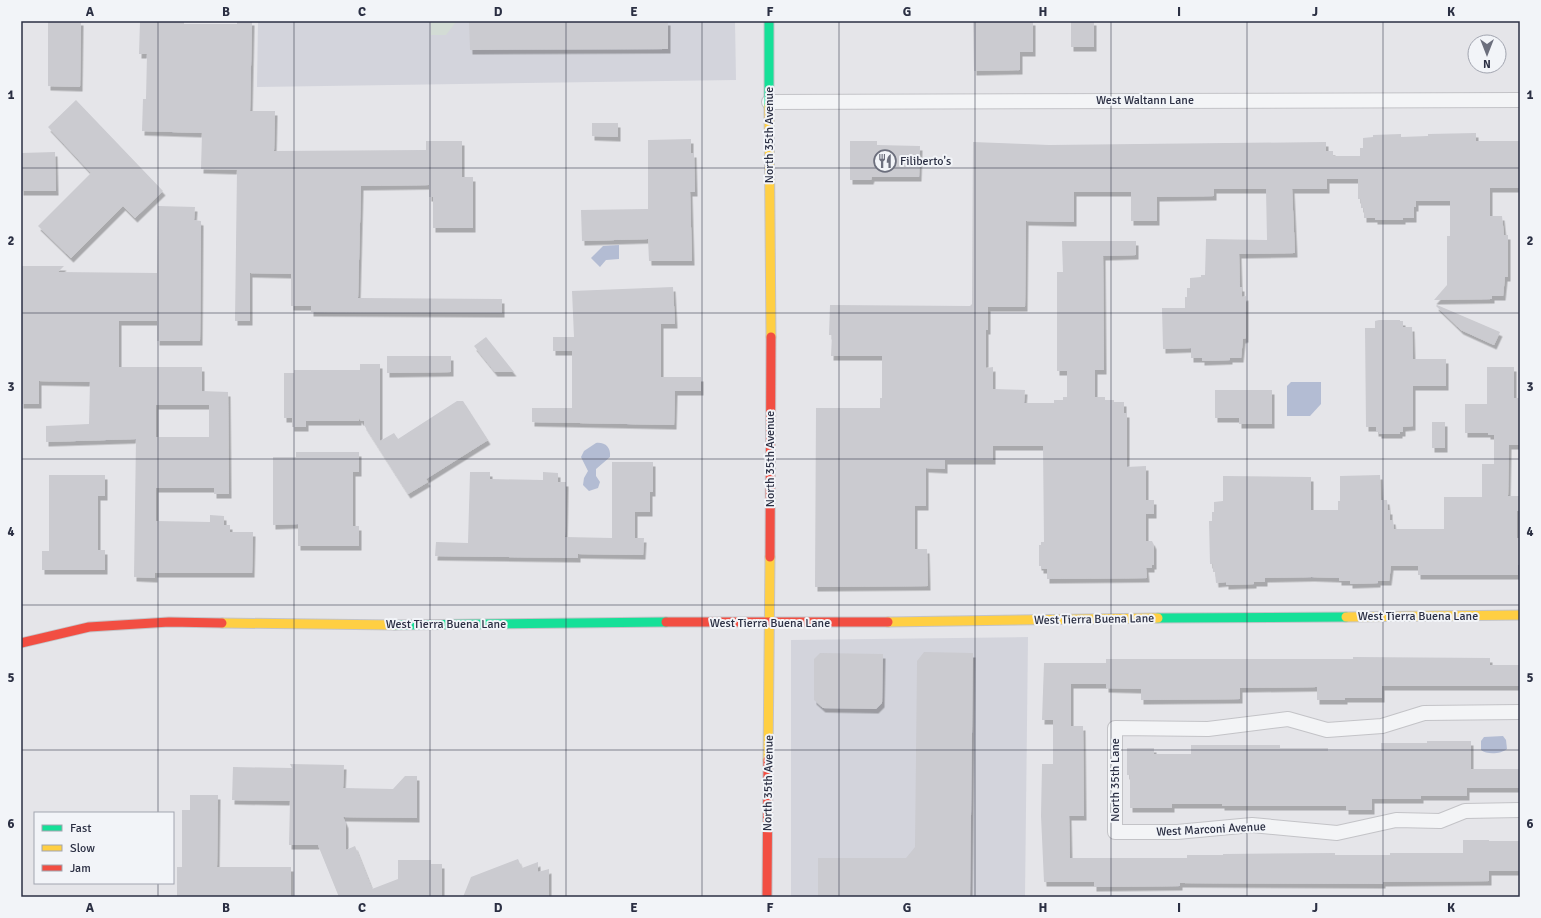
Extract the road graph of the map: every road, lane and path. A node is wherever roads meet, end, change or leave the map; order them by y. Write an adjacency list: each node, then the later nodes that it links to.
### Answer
1 (769, 21): 3 (street, North 35th Avenue)
2 (1520, 100): 3 (street, West Waltann Lane)
3 (769, 102): 5 (street, North 35th Avenue)
4 (1520, 615): 5 (street, West Tierra Buena Lane)
5 (770, 623): 6 (street, West Tierra Buena Lane); 10 (street, North 35th Avenue)
6 (21, 643)
7 (1520, 712): 9 (street, North 35th Lane)
8 (1520, 810): 9 (street, West Marconi Avenue)
9 (1115, 832)
10 (767, 897)

